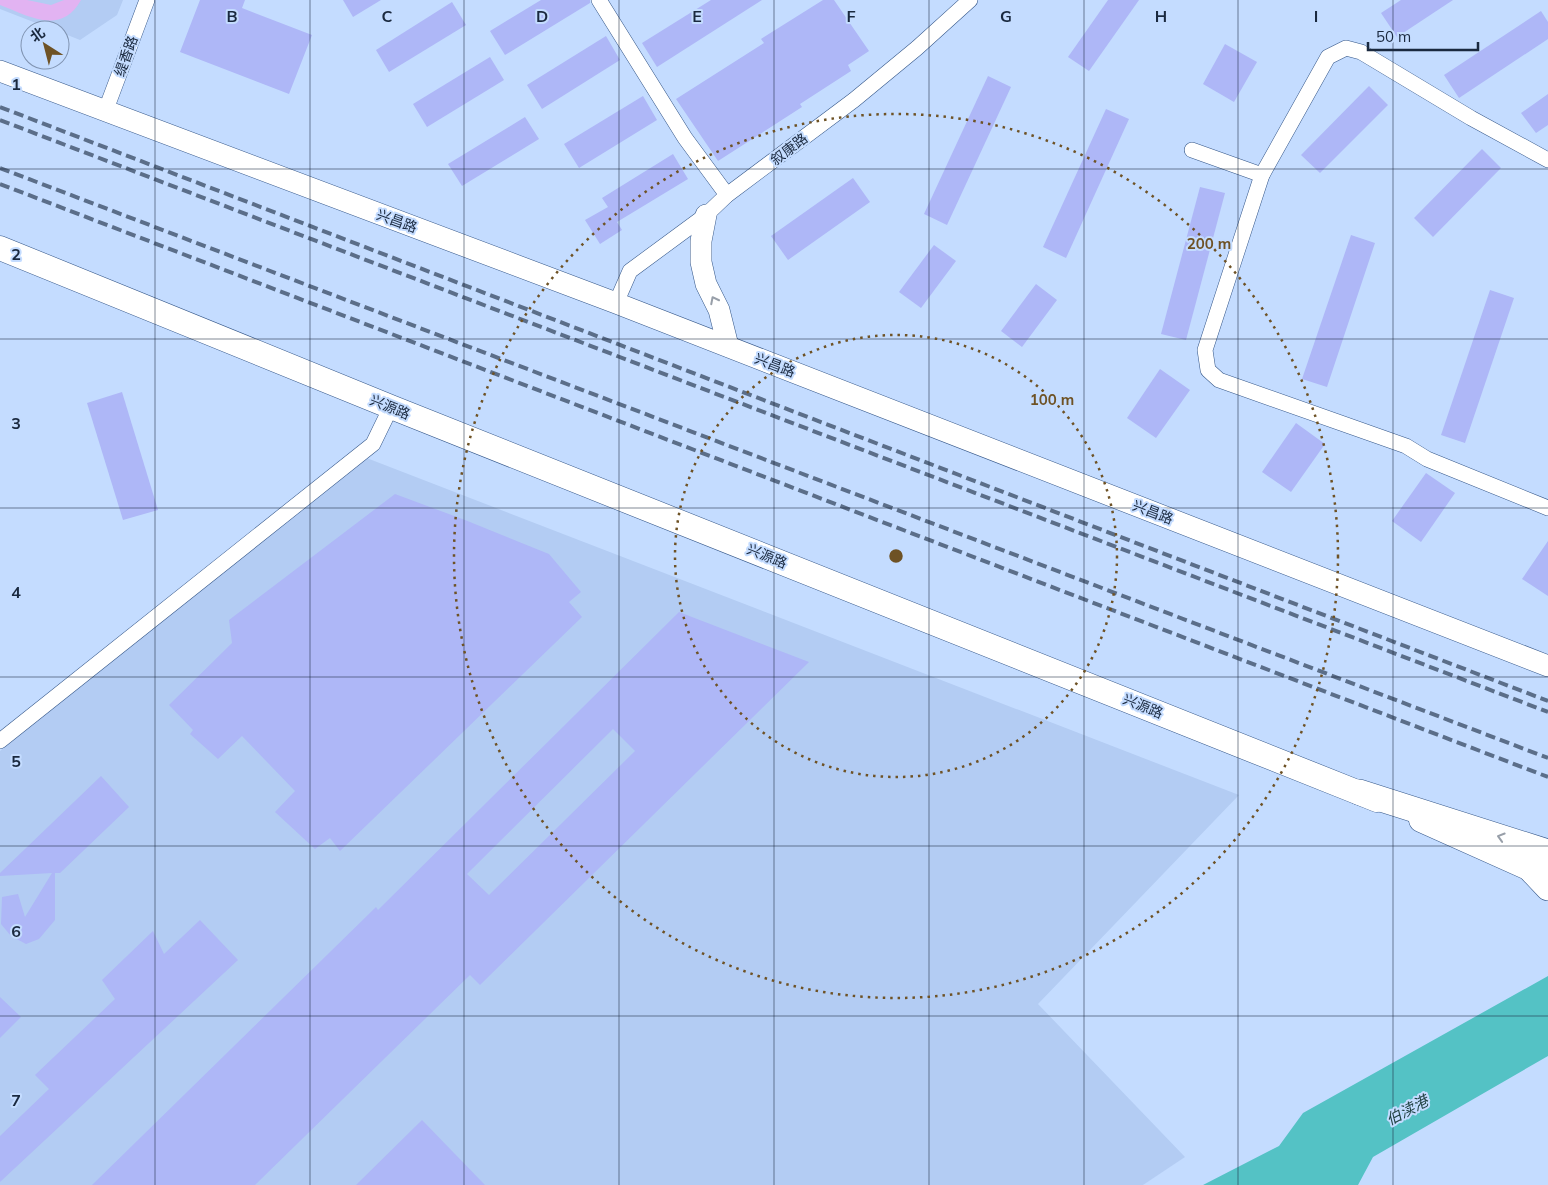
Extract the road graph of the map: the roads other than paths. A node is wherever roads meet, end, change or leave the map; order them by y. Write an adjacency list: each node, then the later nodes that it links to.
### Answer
1 (146, 0): 5 (street, 缇香路)
2 (599, 0): 9 (street)
3 (970, 0): 9 (street, 叙康路)
4 (0, 71): 5 (main road, 兴昌路)
5 (105, 112): 12 (main road, 兴昌路)
6 (1192, 150): 8 (street)
7 (1548, 160): 8 (street)
8 (1262, 175): 15 (street)
9 (727, 195): 10 (street, 叙康路)
10 (706, 215): 12 (street, 叙康路); 13 (main road, one-way to 10)
11 (0, 248): 14 (main road, 兴源路)
12 (616, 303): 13 (main road, 兴昌路)
13 (728, 346): 16 (main road, 兴昌路)
14 (391, 407): 17 (street); 18 (main road, 兴源路)
15 (1548, 508)
16 (1548, 666)
17 (0, 742)
18 (1359, 792): 19 (highway, one-way to 18); 20 (main road, 兴源路)
19 (1548, 852)
20 (1542, 876): 21 (highway)
21 (1548, 888)

